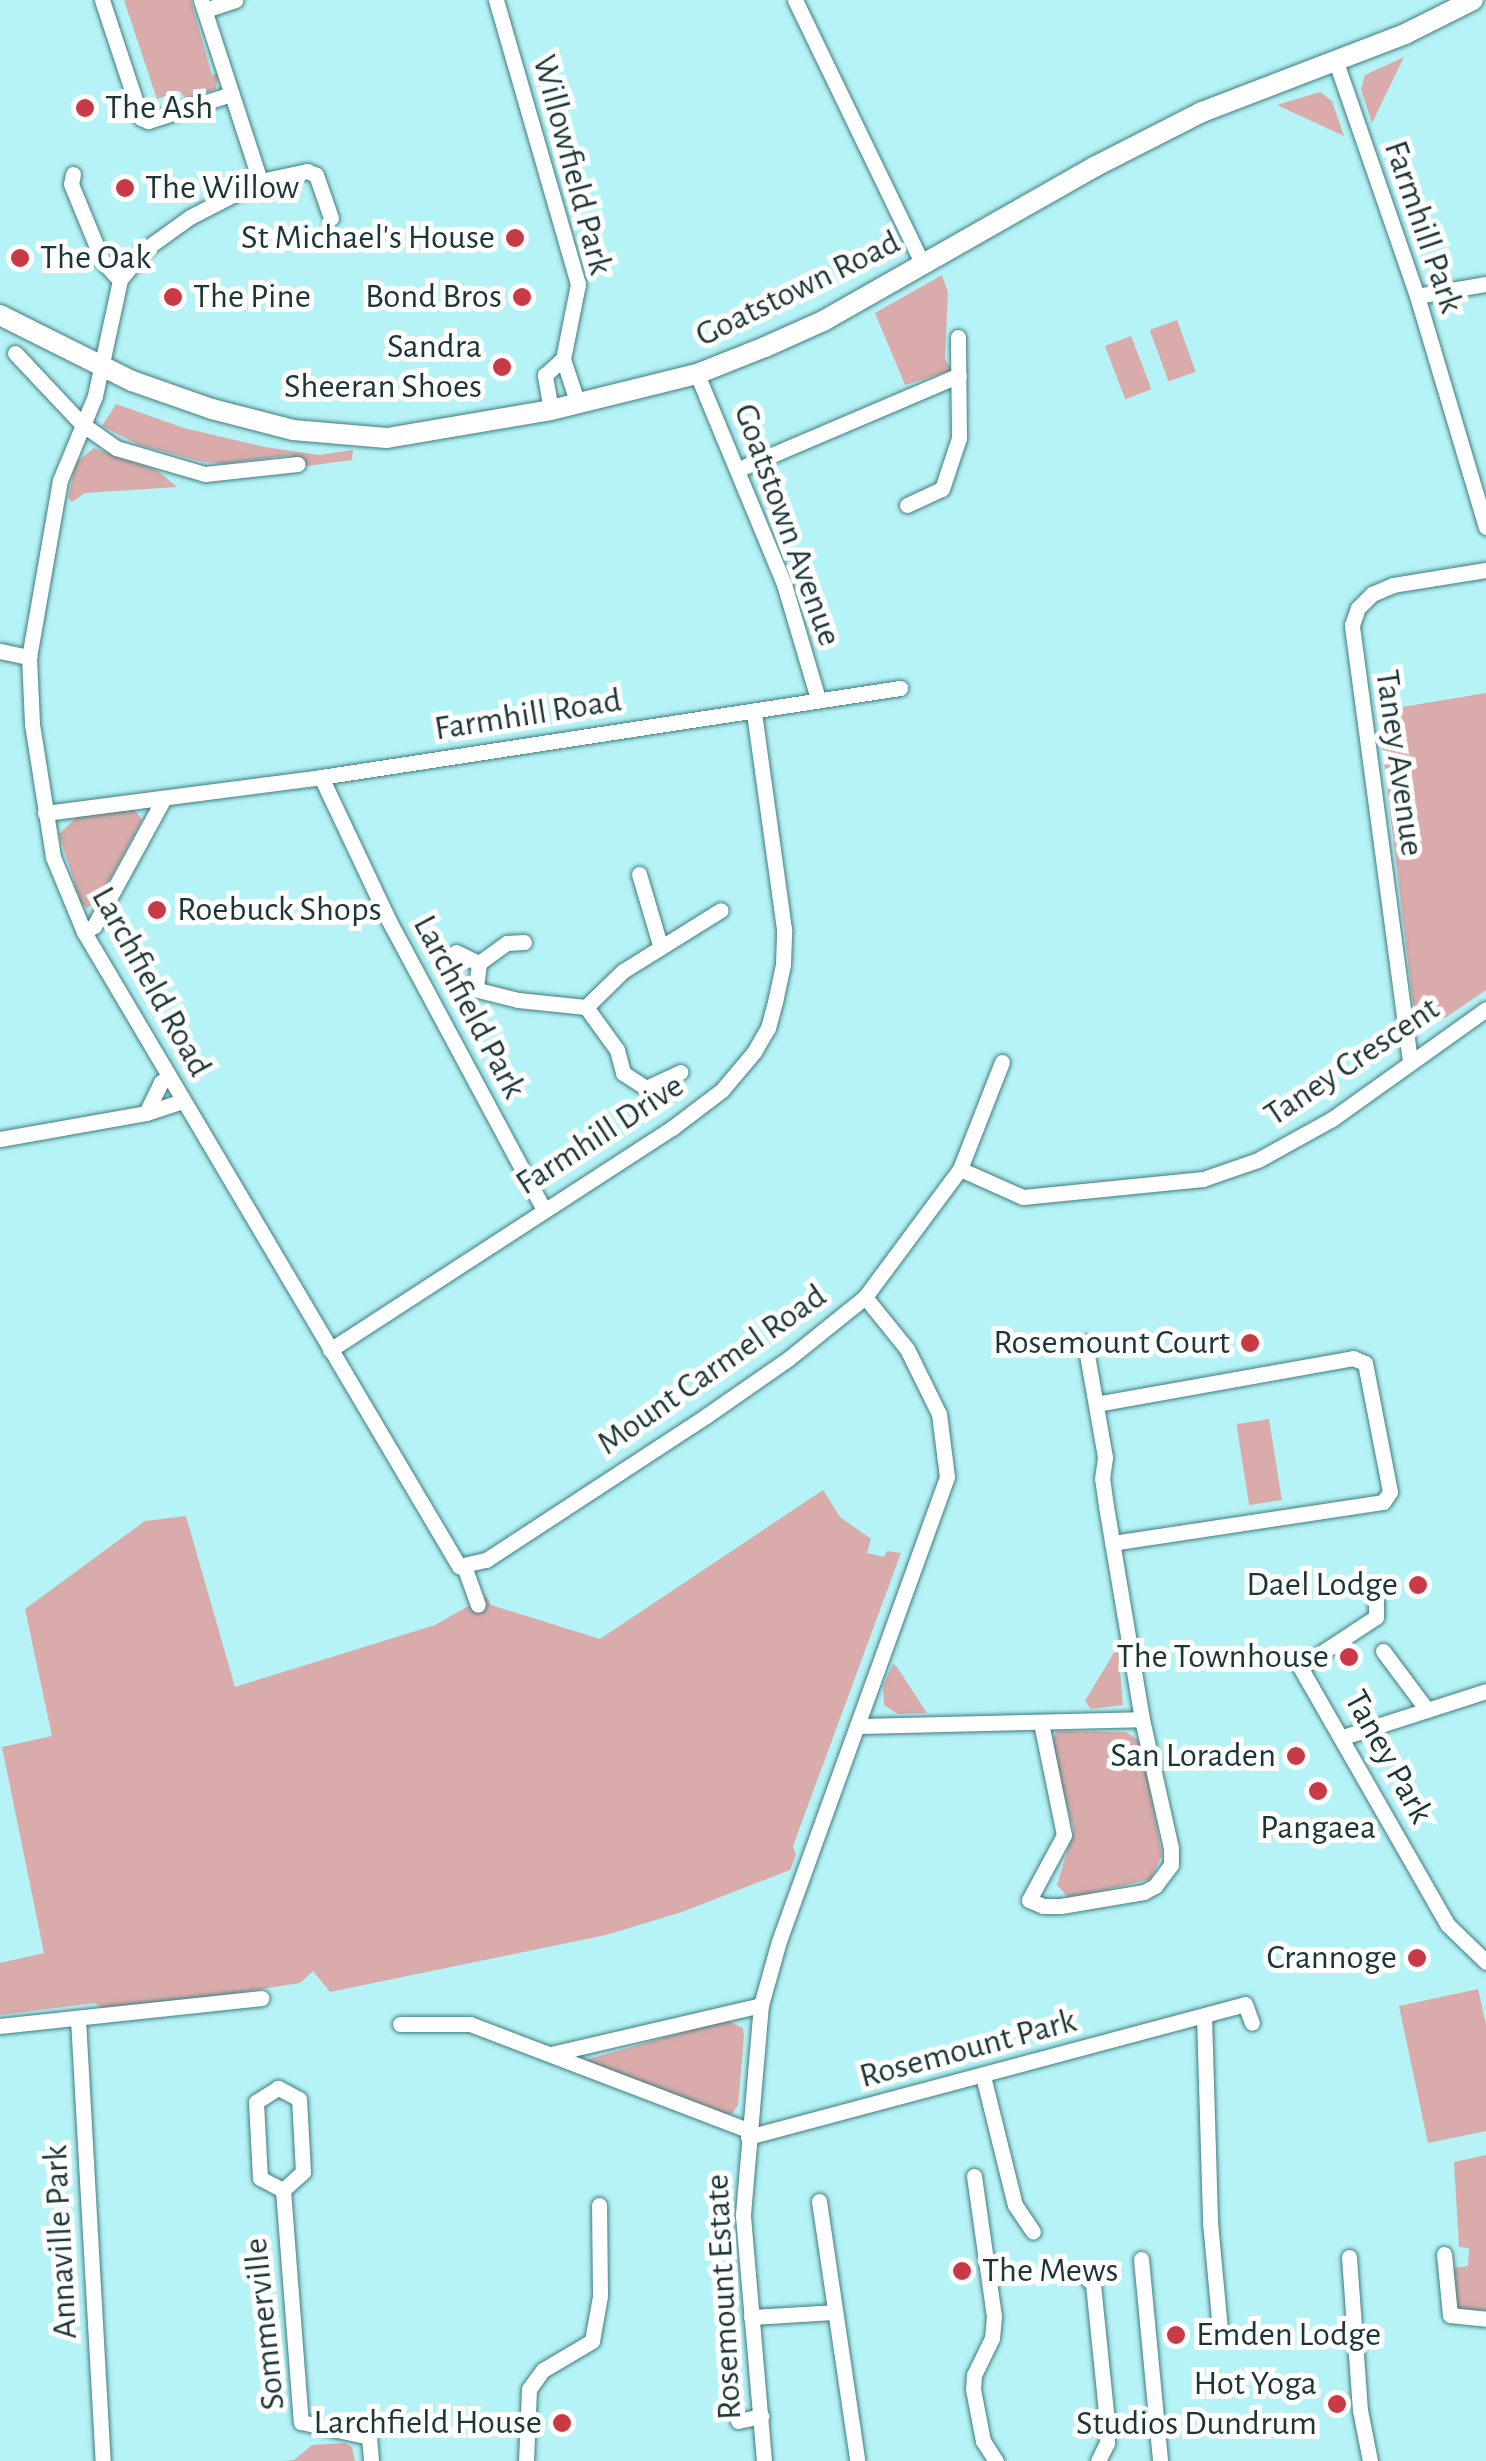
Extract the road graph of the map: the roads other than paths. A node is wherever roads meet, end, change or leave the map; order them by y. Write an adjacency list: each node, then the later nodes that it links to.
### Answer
1 (102, 0): 8 (street)
2 (234, 0): 6 (street)
3 (496, 0): 19 (street, Willowfield Park)
4 (795, 0): 12 (street)
5 (1463, 3): 7 (main road, Goatstown Road)
6 (203, 5): 8 (street)
7 (1336, 62): 12 (main road, Goatstown Road); 15 (street, Farmhill Park)
8 (230, 94): 10 (street)
9 (73, 174): 13 (street)
10 (260, 181): 11 (street); 13 (street)
11 (331, 218)
12 (923, 265): 21 (main road, Goatstown Road)
13 (120, 280): 20 (street, Larchfield Road)
14 (1486, 284): 15 (street)
15 (1417, 296): 29 (street, Farmhill Park)
16 (0, 315): 20 (main road, Goatstown Road)
17 (958, 337): 22 (street)
18 (15, 353): 25 (street)
19 (563, 359): 23 (street, Willowfield Park); 24 (street)
20 (99, 364): 24 (main road, Goatstown Road); 25 (street, Larchfield Road)
21 (697, 374): 23 (main road, Goatstown Road); 27 (street, Goatstown Avenue)
22 (959, 375): 27 (street); 28 (street)
23 (578, 404): 24 (main road, Goatstown Road)
24 (551, 410)
25 (82, 424): 26 (street); 32 (street, Larchfield Road)
26 (297, 464)
27 (739, 470): 34 (street, Goatstown Avenue)
28 (907, 505)
29 (1486, 527)
30 (1486, 570): 51 (street, Taney Avenue)
31 (0, 651): 32 (street)
32 (29, 656): 38 (street, Larchfield Road)
33 (900, 688): 34 (street, Farmhill Road)
34 (818, 698): 35 (street, Farmhill Road)
35 (754, 712): 36 (street, Farmhill Road); 58 (street, Farmhill Drive)
36 (321, 777): 37 (street, Farmhill Road); 58 (street, Larchfield Park)
37 (164, 798): 38 (street, Farmhill Road); 41 (street)
38 (44, 813): 41 (street, Larchfield Road)
39 (640, 874): 43 (street)
40 (721, 910): 43 (street)
41 (84, 932): 53 (street, Larchfield Road)
42 (524, 942): 45 (street)
43 (660, 945): 48 (street)
44 (456, 952): 45 (street)
45 (479, 963): 47 (street)
46 (458, 984): 47 (street)
47 (476, 988): 48 (street)
48 (586, 1007): 52 (street)
49 (1486, 1008): 51 (street, Taney Crescent)
50 (1002, 1062): 57 (street, Mount Carmel Road)
51 (1410, 1062): 57 (street, Taney Crescent)
52 (680, 1072)
53 (169, 1077): 54 (street, Larchfield Road); 55 (street)
54 (183, 1102): 55 (street); 61 (street, Larchfield Road)
55 (146, 1113): 56 (street)
56 (0, 1139)
57 (960, 1168): 59 (street, Mount Carmel Road)
58 (543, 1208): 61 (street, Farmhill Drive)
59 (865, 1297): 64 (street, Mount Carmel Road); 72 (street, Rosemount Estate)
60 (1085, 1343): 62 (street)
61 (330, 1350): 64 (street, Larchfield Road)
62 (1096, 1404): 63 (street); 63 (street)
63 (1112, 1543): 70 (street)
64 (462, 1566): 66 (street, Larchfield Road)
65 (1376, 1600): 73 (street, Taney Park)
66 (478, 1605)
67 (1383, 1651): 69 (street)
68 (1486, 1691): 69 (street)
69 (1428, 1710): 73 (street)
70 (1142, 1720): 71 (street); 71 (street)
71 (1041, 1723): 72 (street)
72 (858, 1726): 76 (street, Rosemount Estate)
73 (1343, 1737): 74 (street, Taney Park)
74 (1486, 1962)
75 (262, 1998): 78 (street)
76 (761, 2005): 82 (street); 84 (street, Rosemount Estate)
77 (1204, 2016): 79 (street, Rosemount Park); 83 (street, Rosemount Park); 97 (street)
78 (78, 2019): 81 (street); 101 (street, Annaville Park)
79 (1252, 2023)
80 (400, 2024): 82 (street, Rosemount Estate)
81 (0, 2026)
82 (549, 2054): 84 (street, Rosemount Estate)
83 (983, 2076): 84 (street, Rosemount Park); 89 (street)
84 (748, 2133): 95 (street, Rosemount Estate)
85 (974, 2176): 105 (street)
86 (283, 2190): 86 (street, Sommerville); 102 (street, Sommerville)
87 (819, 2201): 94 (street)
88 (599, 2205): 103 (street)
89 (1033, 2232)
90 (1444, 2254): 96 (street)
91 (1349, 2257): 108 (street)
92 (1142, 2260): 107 (street)
93 (1086, 2277): 106 (street)
94 (834, 2312): 95 (street); 100 (street)
95 (751, 2317): 98 (street, Rosemount Estate)
96 (1486, 2319)
97 (1220, 2330)
98 (761, 2416): 99 (street); 104 (street, Rosemount Estate)
99 (738, 2421)
100 (857, 2459)
101 (104, 2461)
102 (371, 2461)
103 (526, 2461)
104 (764, 2461)
105 (996, 2461)
106 (1098, 2461)
107 (1160, 2461)
108 (1370, 2461)

